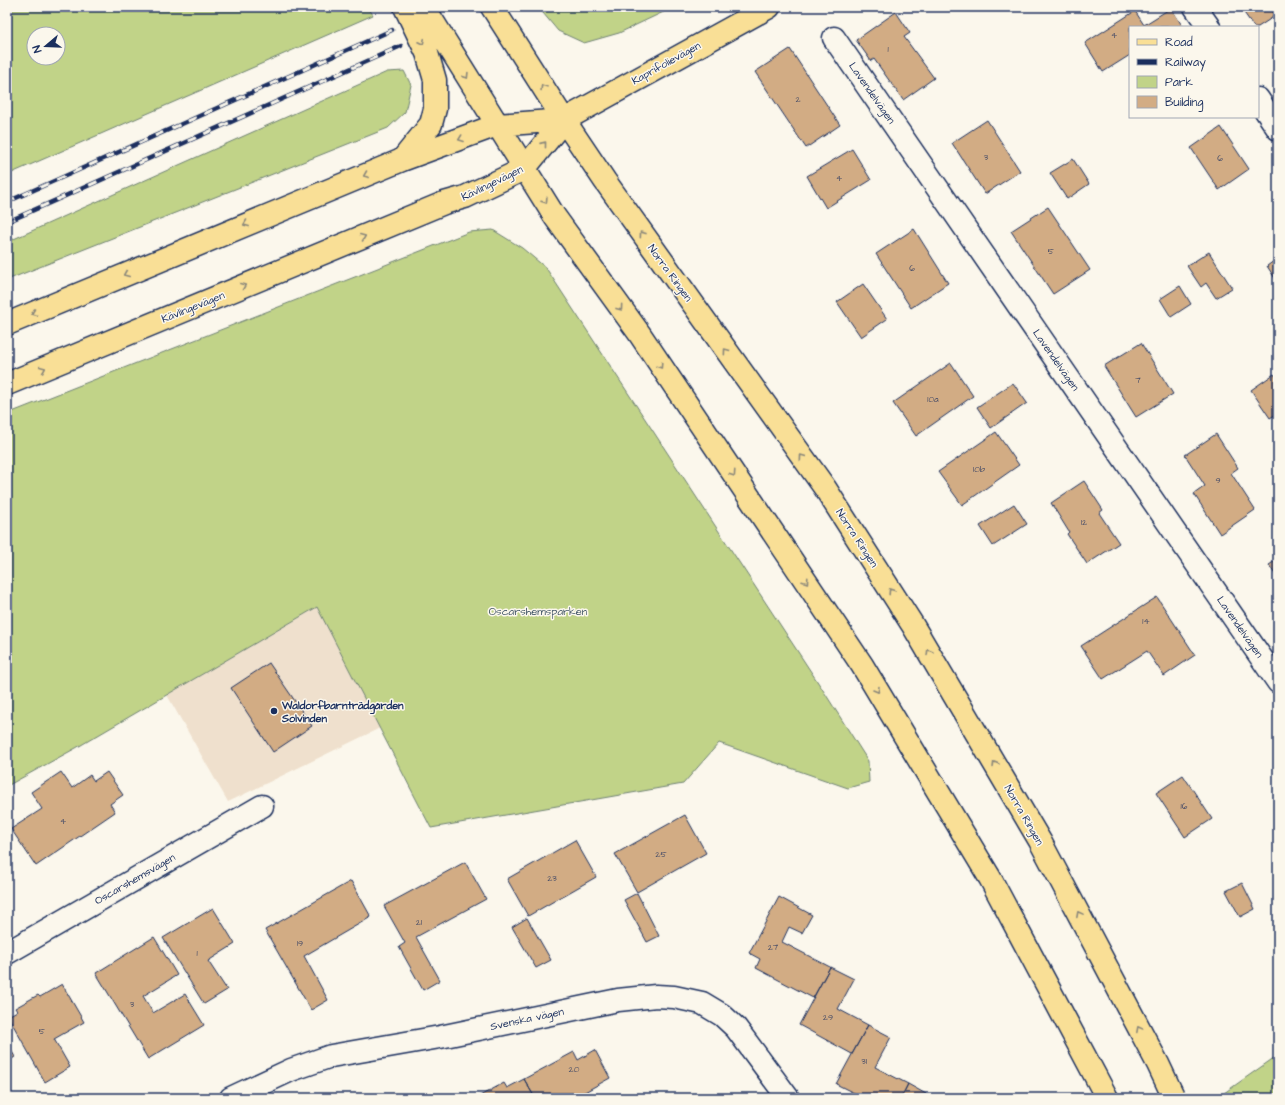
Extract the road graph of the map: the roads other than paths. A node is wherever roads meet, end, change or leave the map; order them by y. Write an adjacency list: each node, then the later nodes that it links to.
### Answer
1 (405, 7): 12 (main road, one-way to 12)
2 (424, 7): 10 (main road, one-way to 10)
3 (492, 7): 9 (main road, Norra Ringen, one-way to 3)
4 (769, 7): 9 (main road, Kaprifolievägen)
5 (1195, 7): 6 (street)
6 (1208, 26)
7 (834, 38): 16 (street, Lavendelvägen)
8 (1259, 100): 11 (street)
9 (564, 120): 10 (main road); 13 (main road, Kävlingevägen, one-way to 9); 22 (main road, Norra Ringen, one-way to 9)
10 (497, 126): 12 (main road, one-way to 12); 13 (main road)
11 (1278, 129)
12 (402, 160): 14 (main road, one-way to 14)
13 (524, 169): 15 (main road, Kävlingevägen, one-way to 13); 19 (main road, one-way to 19)
14 (7, 324)
15 (7, 384)
16 (1278, 682)
17 (262, 806): 18 (street, Oscarshemsvägen)
18 (7, 952)
19 (1107, 1097)
20 (231, 1098): 21 (street, Svenska vägen)
21 (788, 1098)
22 (1174, 1098)

